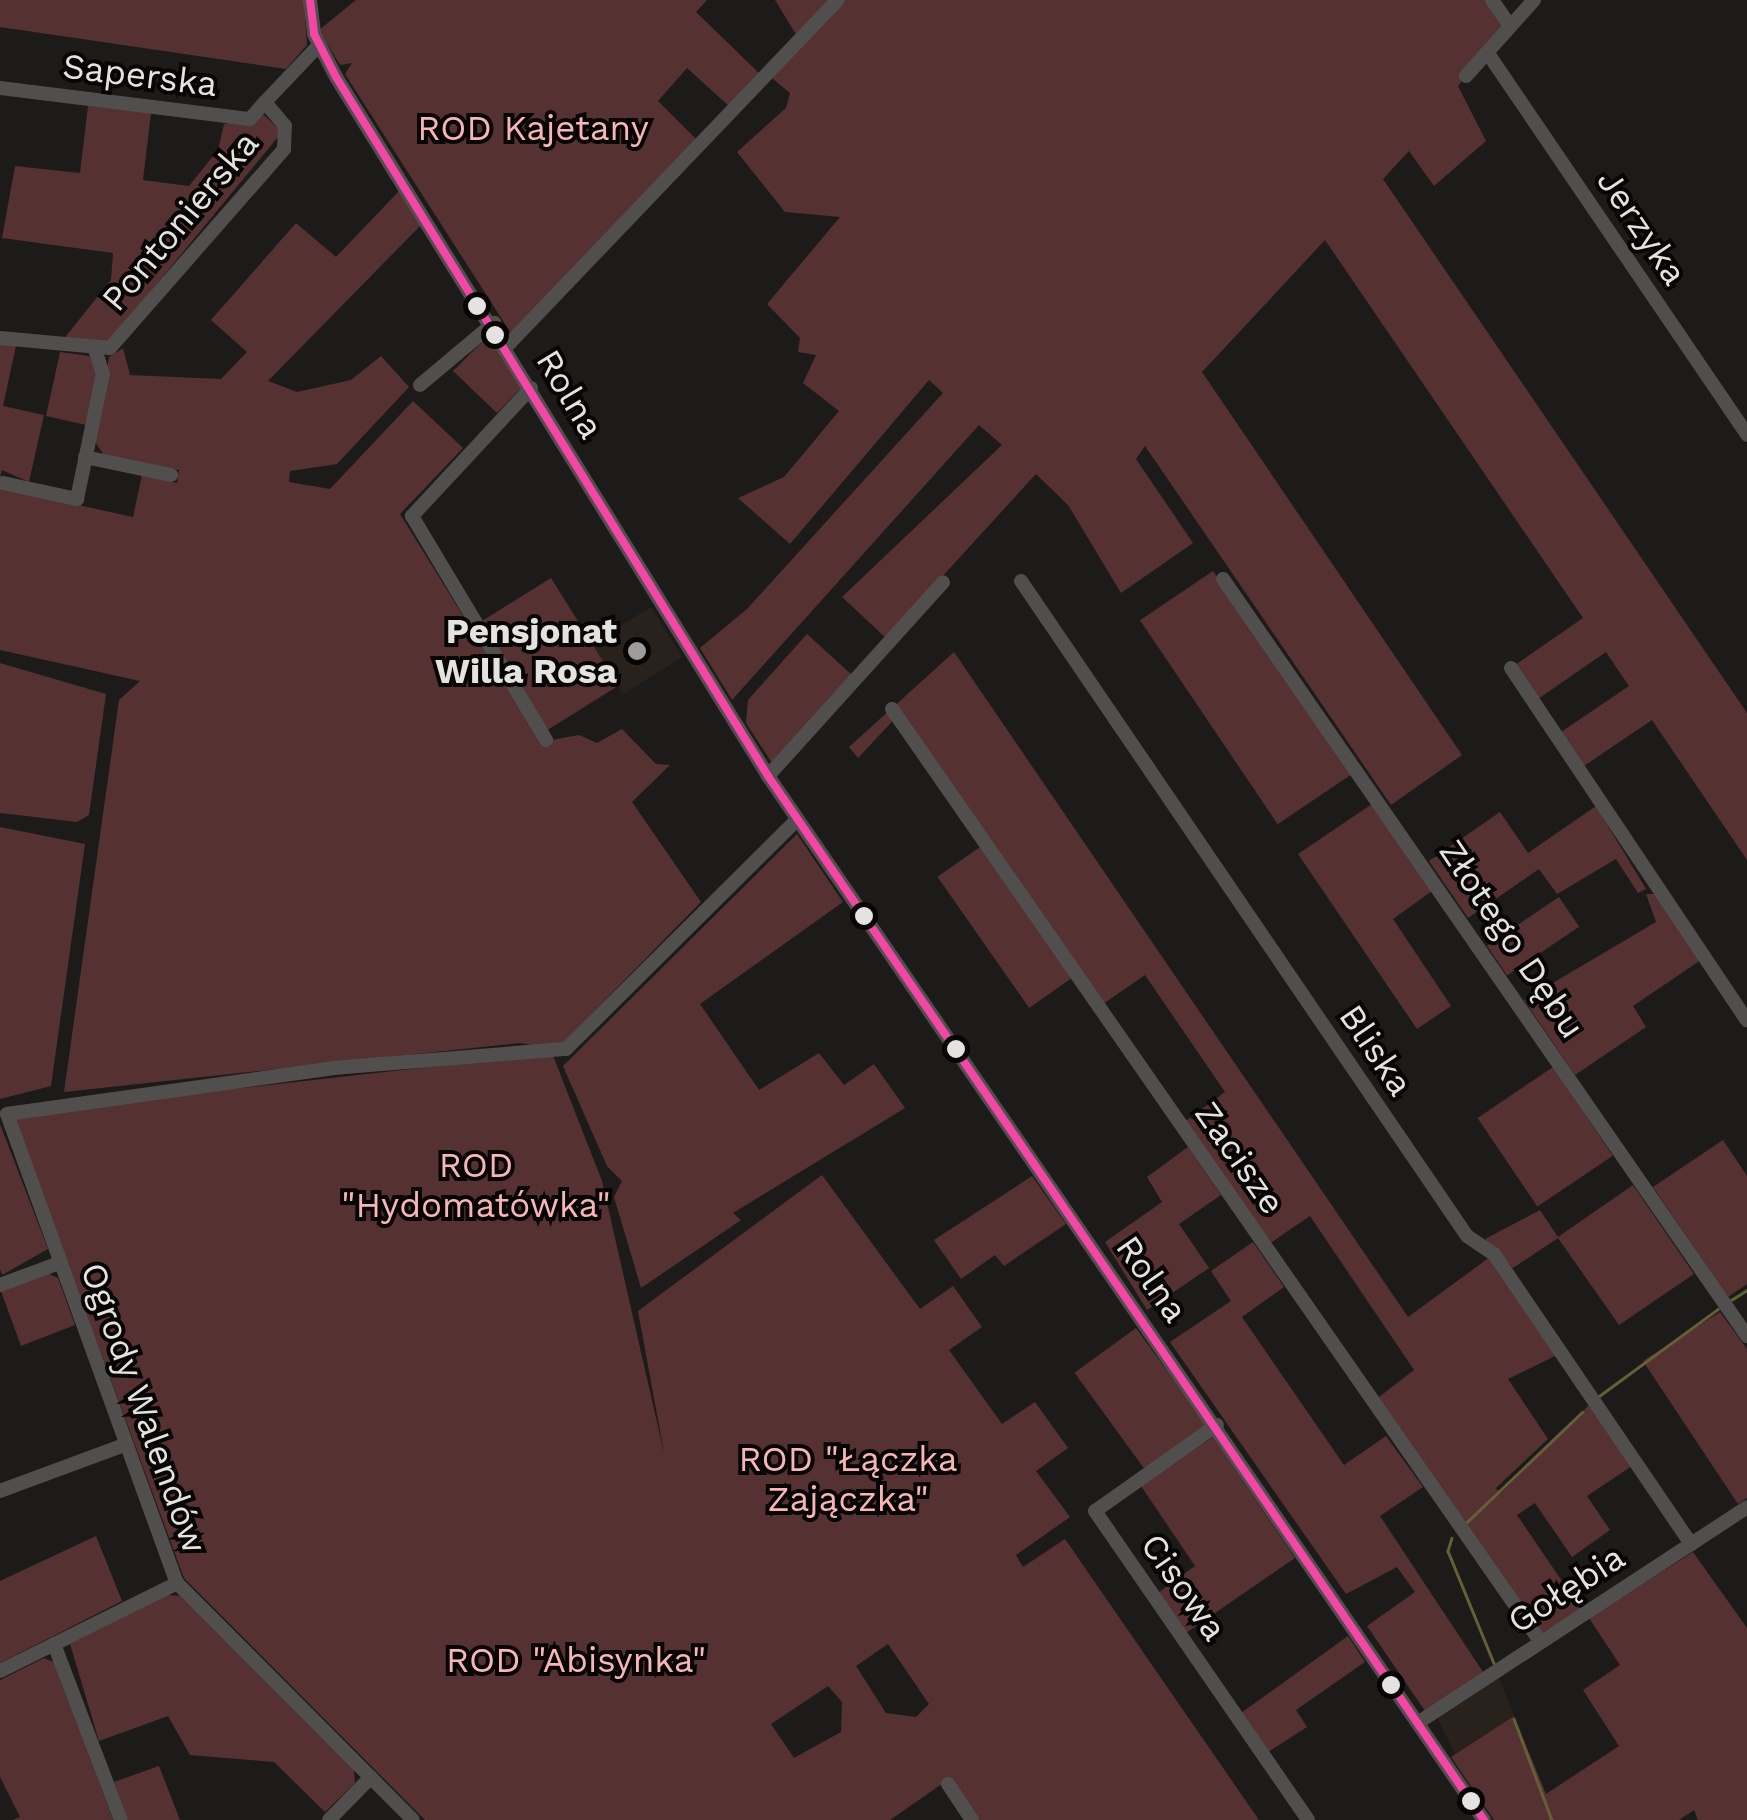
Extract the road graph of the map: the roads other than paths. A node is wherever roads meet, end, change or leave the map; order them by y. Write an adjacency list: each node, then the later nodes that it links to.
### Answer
1 (310, 0): 6 (street)
2 (838, 0): 13 (street)
3 (1492, 0): 5 (street)
4 (1534, 0): 5 (street)
5 (1510, 26): 7 (street)
6 (319, 45): 10 (street, Pontonierska); 11 (street, Rolna)
7 (1487, 52): 8 (street); 17 (street, Jerzyka)
8 (1466, 76)
9 (0, 88): 10 (street, Saperska)
10 (265, 102): 14 (street, Pontonierska)
11 (494, 324): 13 (street, Rolna); 15 (street)
12 (0, 338): 14 (street, Pontonierska)
13 (507, 346): 16 (street, Rolna)
14 (96, 352): 18 (street)
15 (420, 385)
16 (531, 388): 26 (street); 27 (street, Rolna)
17 (1747, 435)
18 (85, 457): 19 (street); 20 (street)
19 (171, 476)
20 (3, 484)
21 (1223, 579): 33 (street, Złotego Dębu)
22 (1021, 581): 38 (street, Bliska)
23 (943, 582): 27 (street)
24 (1511, 668): 29 (street)
25 (892, 709): 40 (street, Zacisze)
26 (546, 740)
27 (768, 776): 28 (street, Rolna)
28 (797, 820): 30 (street); 34 (street, Rolna)
29 (1747, 1020)
30 (4, 1113): 31 (street, Ogrody Walendów)
31 (59, 1262): 32 (street); 35 (street, Ogrody Walendów)
32 (0, 1284)
33 (1747, 1336)
34 (1217, 1424): 43 (street, Rolna); 50 (street, Cisowa)
35 (127, 1444): 36 (street); 39 (street, Ogrody Walendów)
36 (0, 1491)
37 (1746, 1510): 38 (street, Gołębia)
38 (1691, 1544): 40 (street, Gołębia)
39 (177, 1583): 41 (street); 44 (street, Ogrody Walendów)
40 (1540, 1641): 43 (street, Gołębia)
41 (54, 1644): 42 (street); 46 (street)
42 (0, 1671)
43 (1419, 1722): 51 (street, Rolna)
44 (371, 1777): 47 (street); 48 (street, Ogrody Walendów)
45 (948, 1784): 49 (street)
46 (121, 1820)
47 (329, 1820)
48 (413, 1820)
49 (972, 1820)
50 (1308, 1820)
51 (1484, 1820)

